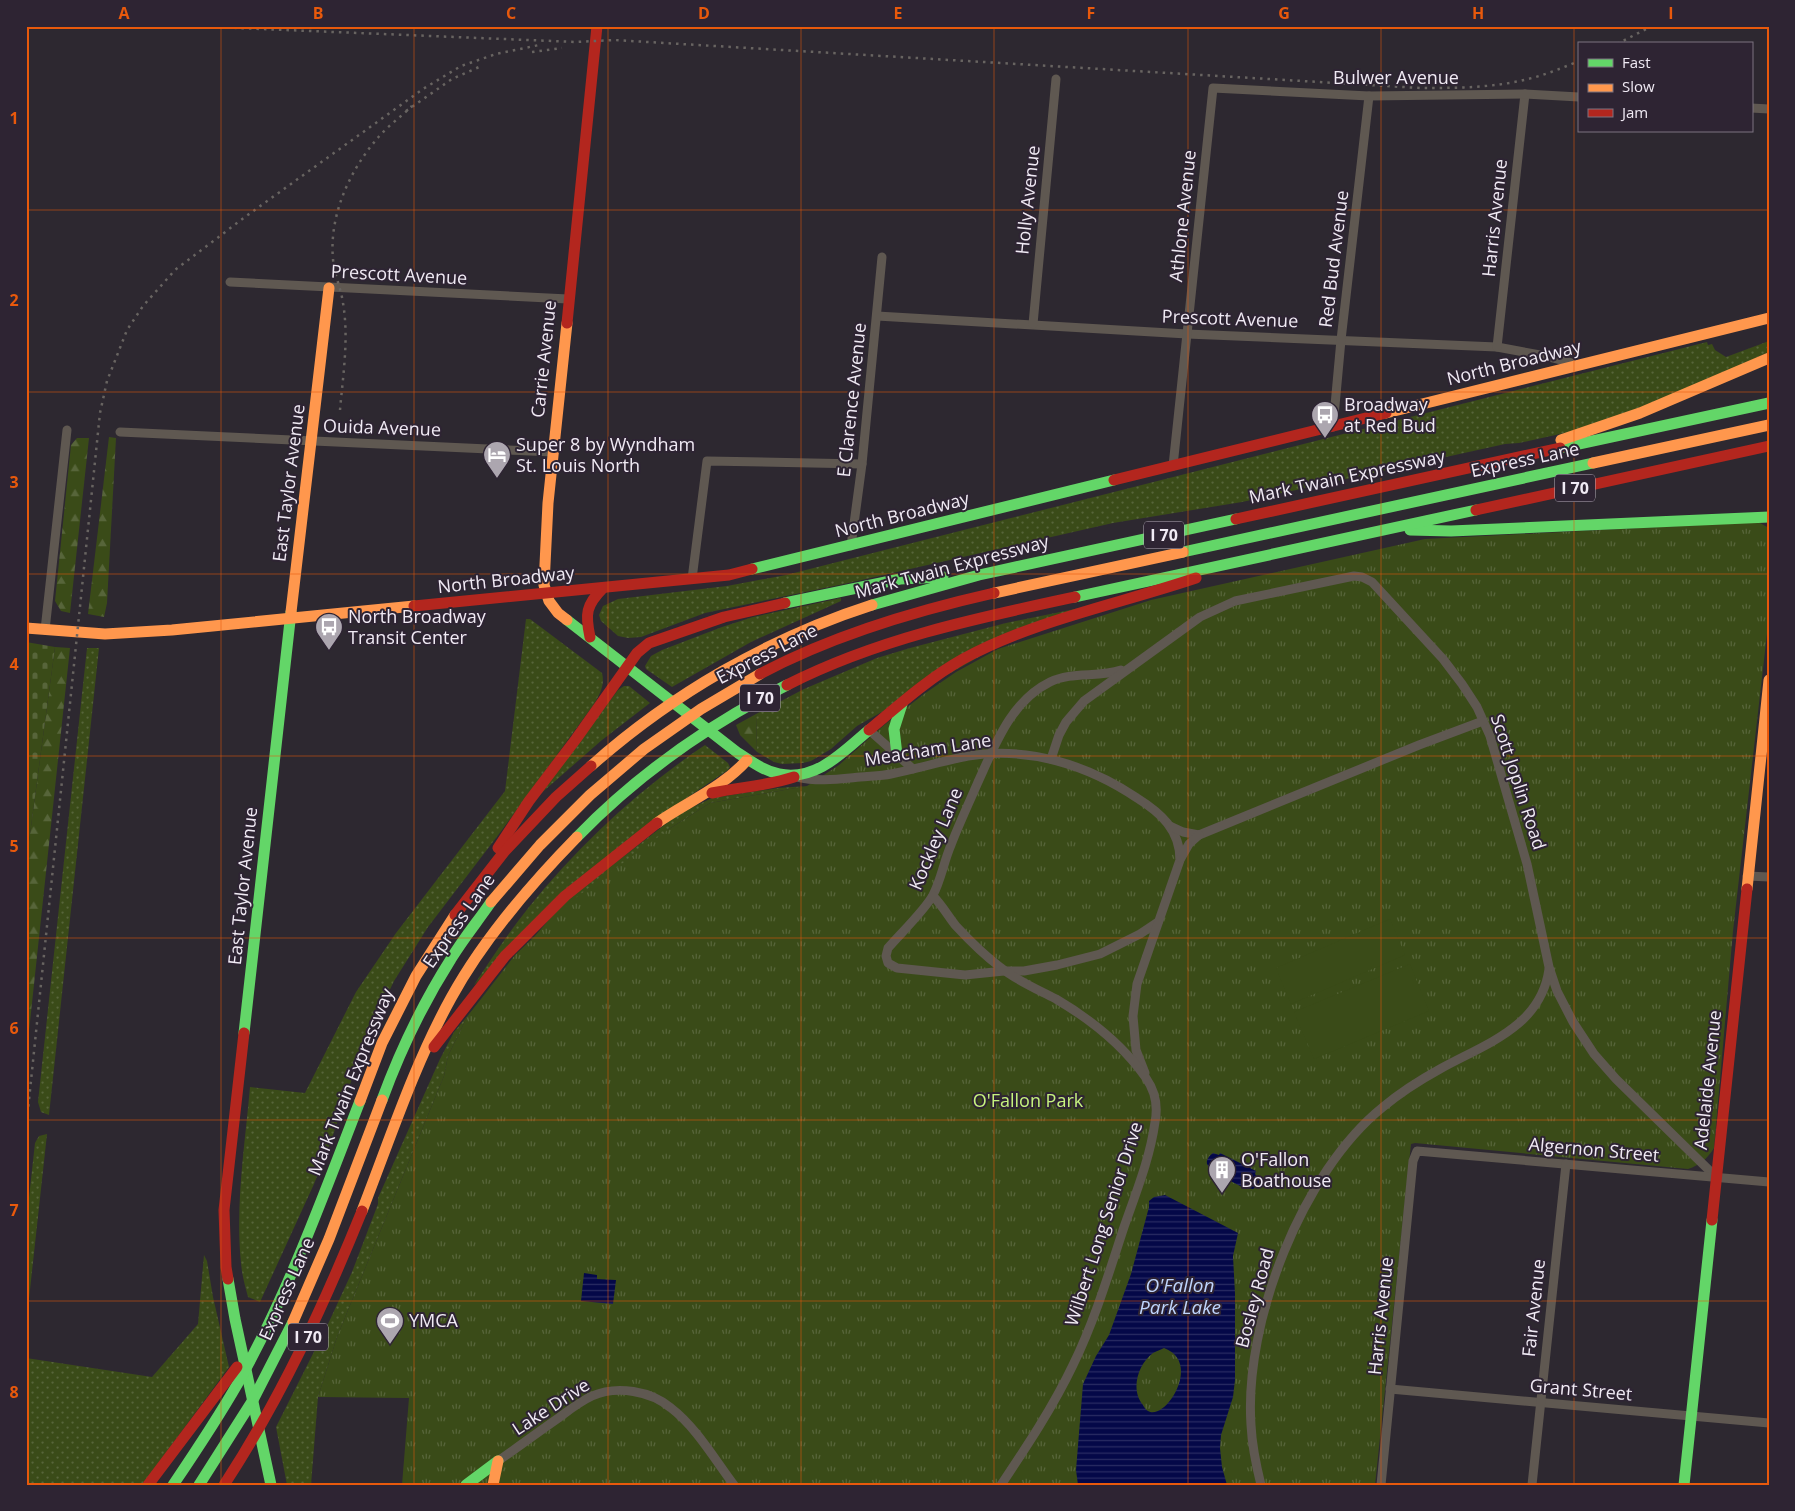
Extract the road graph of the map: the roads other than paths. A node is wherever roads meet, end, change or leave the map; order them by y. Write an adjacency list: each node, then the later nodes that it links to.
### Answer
1 (597, 26): 12 (main road, Carrie Avenue)
2 (1056, 80): 15 (street, Holly Avenue)
3 (1213, 88): 5 (street, Bulwer Avenue); 16 (street, Athlone Avenue)
4 (1525, 94): 5 (street, Bulwer Avenue); 6 (street, Bulwer Avenue); 18 (street, Harris Avenue)
5 (1369, 96): 17 (street, Red Bud Avenue)
6 (1578, 97)
7 (1752, 108): 8 (street)
8 (1769, 109)
9 (882, 258): 13 (street, E Clarence Avenue)
10 (230, 282): 11 (street, Prescott Avenue)
11 (329, 288): 12 (street, Prescott Avenue); 26 (main road, East Taylor Avenue)
12 (568, 299): 28 (main road, Carrie Avenue)
13 (877, 316): 15 (street, Prescott Avenue); 30 (street, E Clarence Avenue)
14 (1769, 318): 20 (main road, North Broadway)
15 (1032, 324): 16 (street, Prescott Avenue)
16 (1187, 334): 17 (street, Prescott Avenue); 31 (street, Athlone Avenue)
17 (1341, 340): 18 (street, Prescott Avenue); 23 (street, Red Bud Avenue)
18 (1497, 347): 20 (street, Prescott Avenue)
19 (1769, 358): 29 (main road)
20 (1580, 365): 23 (main road, North Broadway)
21 (1769, 403): 29 (main road, Mark Twain Expressway / I 70)
22 (1769, 425): 82 (main road, Express Lane)
23 (1333, 427): 31 (main road, North Broadway)
24 (67, 430): 42 (street)
25 (120, 432): 26 (street, Ouida Avenue)
26 (311, 441): 28 (street, Ouida Avenue); 40 (main road, East Taylor Avenue)
27 (1769, 446): 33 (main road, I 70)
28 (553, 452): 39 (main road, Carrie Avenue)
29 (1508, 460): 36 (main road, Mark Twain Expressway / I 70)
30 (862, 464): 34 (street, E Clarence Avenue); 37 (street)
31 (1173, 466): 34 (main road, North Broadway)
32 (1769, 517): 33 (main road)
33 (1381, 530): 35 (main road, I 70)
34 (851, 546): 37 (main road, North Broadway)
35 (1252, 558): 47 (main road); 67 (main road, I 70)
36 (979, 575): 44 (main road); 63 (main road, Mark Twain Expressway / I 70)
37 (692, 579): 38 (main road, North Broadway)
38 (603, 588): 39 (main road, North Broadway); 43 (main road)
39 (546, 594): 40 (main road, North Broadway); 43 (main road)
40 (290, 618): 42 (main road, North Broadway); 79 (main road, East Taylor Avenue)
41 (26, 628): 42 (main road, North Broadway)
42 (45, 630)
43 (590, 637): 44 (main road)
44 (626, 667): 52 (main road); 63 (main road)
45 (1128, 668): 48 (street, Scott Joplin Road); 50 (street, Kockley Lane); 53 (street, Scott Joplin Road)
46 (1769, 680): 60 (main road, Adelaide Avenue)
47 (903, 702): 49 (main road); 51 (main road)
48 (1483, 721): 58 (street); 65 (street, Scott Joplin Road)
49 (869, 730): 51 (street); 55 (main road)
50 (992, 754): 53 (street, Meacham Lane); 54 (street, Meacham Lane); 62 (street, Kockley Lane)
51 (897, 755): 54 (street)
52 (742, 756): 55 (main road); 56 (main road)
53 (1051, 758): 57 (street, Meacham Lane)
54 (913, 769): 55 (street, Meacham Lane)
55 (794, 776): 56 (main road)
56 (701, 796): 67 (main road)
57 (1168, 824): 58 (street); 59 (street)
58 (1199, 835): 59 (street)
59 (1180, 860): 64 (street)
60 (1747, 876): 61 (street); 71 (main road, Adelaide Avenue)
61 (1769, 878)
62 (933, 896): 66 (street, Wilbert Long Senior Drive); 66 (street, Kockley Lane)
63 (468, 898): 73 (main road, Mark Twain Expressway / I 70)
64 (1158, 922): 66 (street); 68 (street)
65 (1549, 967): 71 (street, Scott Joplin Road); 88 (street, Bosley Road)
66 (1004, 970): 68 (street, Wilbert Long Senior Drive)
67 (417, 1068): 83 (main road, I 70)
68 (1147, 1080): 87 (street, Wilbert Long Senior Drive)
69 (1417, 1150): 70 (street, Algernon Street); 74 (street, Harris Avenue)
70 (1566, 1164): 71 (street, Algernon Street); 75 (street, Fair Avenue)
71 (1716, 1177): 72 (street, Algernon Street); 76 (main road, Adelaide Avenue)
72 (1769, 1182)
73 (270, 1322): 80 (main road); 81 (main road, Mark Twain Expressway / I 70)
74 (1390, 1389): 75 (street, Grant Street); 89 (street, Harris Avenue)
75 (1541, 1402): 76 (street, Grant Street); 90 (street, Fair Avenue)
76 (1692, 1416): 77 (street, Grant Street); 91 (main road, Adelaide Avenue)
77 (1769, 1423)
78 (498, 1461): 84 (main road); 85 (main road); 86 (street, Lake Drive)
79 (270, 1481)
80 (148, 1485)
81 (173, 1485)
82 (199, 1485)
83 (224, 1485)
84 (466, 1485)
85 (494, 1485)
86 (734, 1485)
87 (1000, 1485)
88 (1261, 1485)
89 (1381, 1485)
90 (1532, 1485)
91 (1684, 1485)

